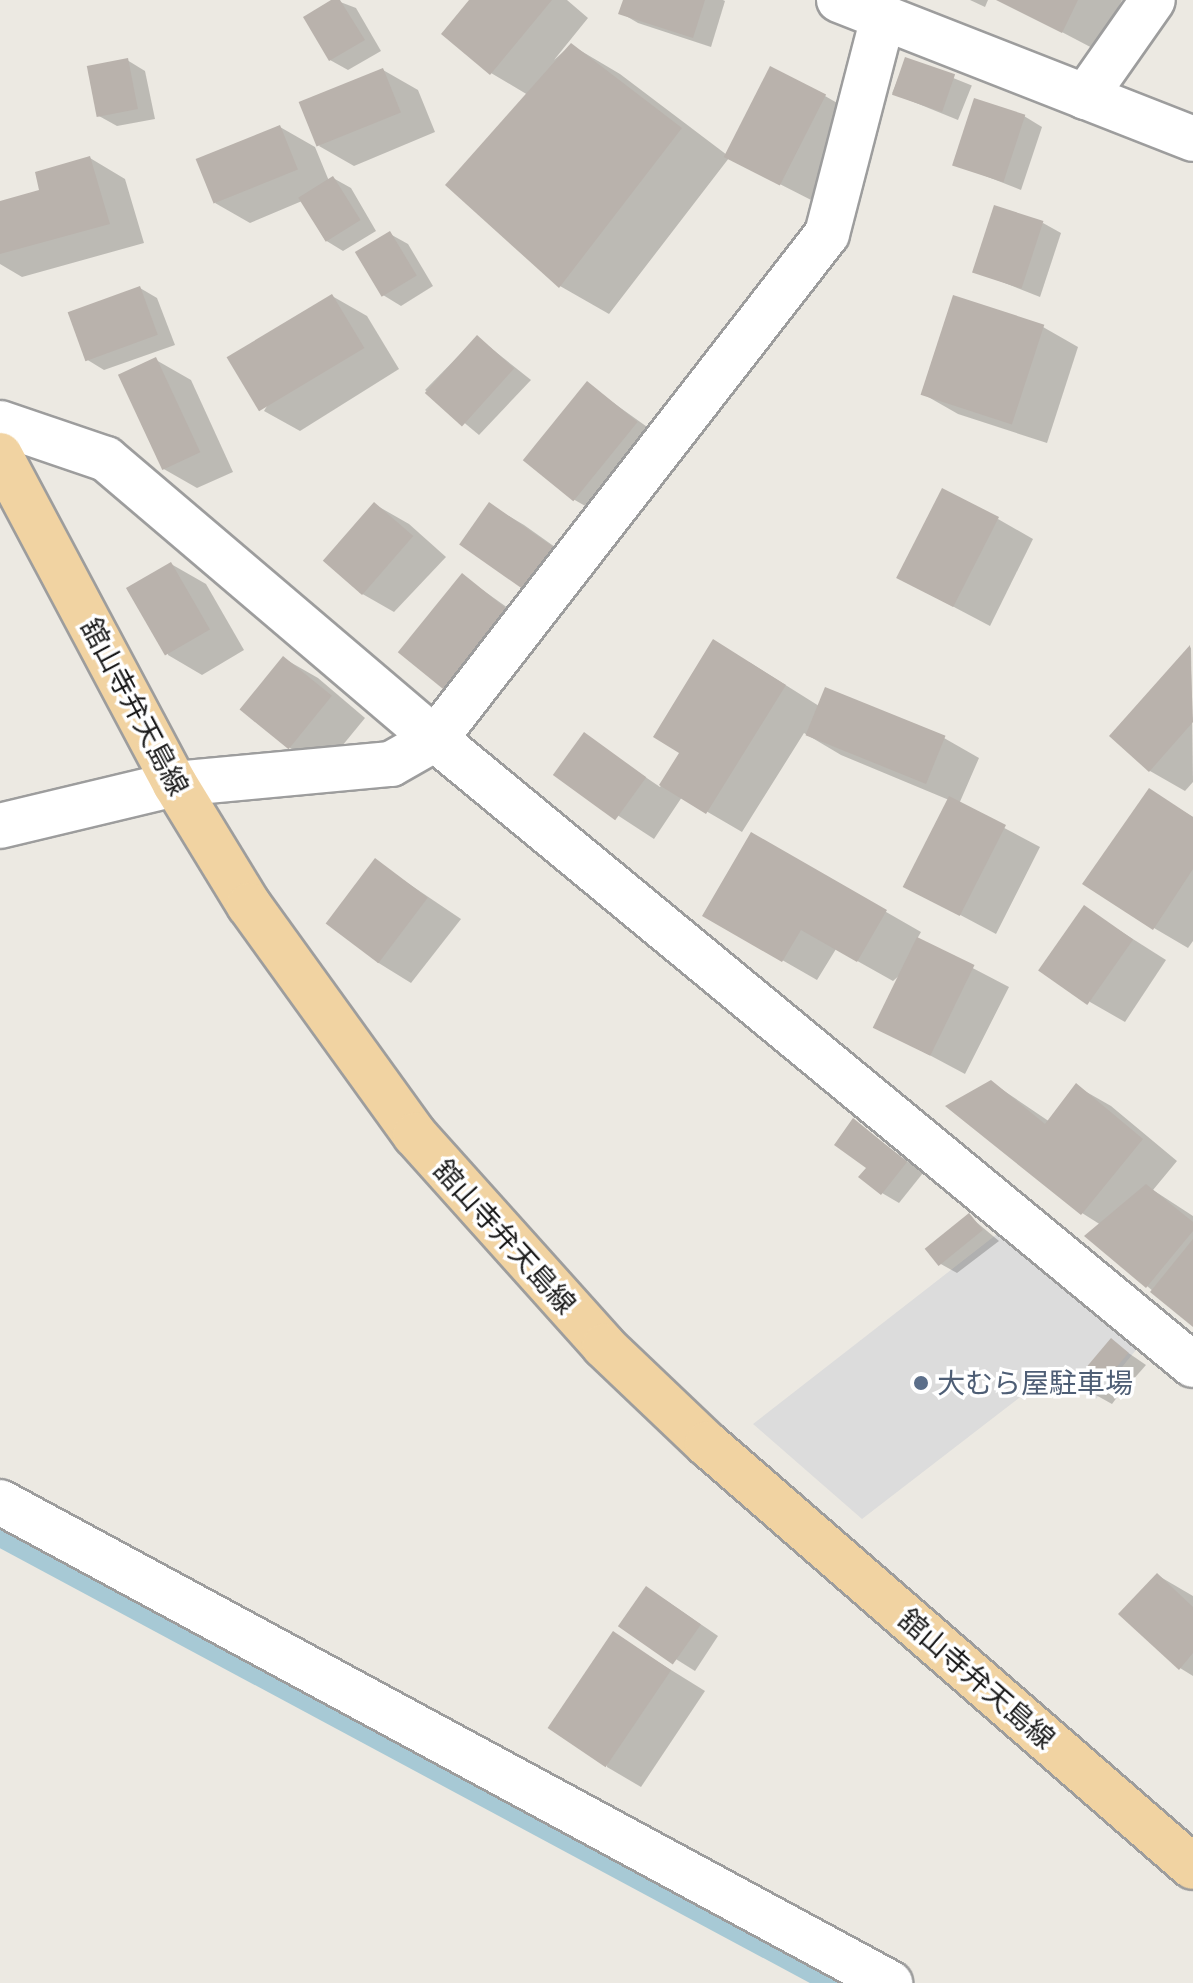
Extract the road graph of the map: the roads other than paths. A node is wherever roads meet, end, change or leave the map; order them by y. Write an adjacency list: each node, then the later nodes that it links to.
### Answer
1 (839, 0): 3 (street)
2 (1153, 0): 4 (street)
3 (883, 17): 4 (street); 8 (street)
4 (1085, 97): 5 (street)
5 (1193, 139)
6 (0, 423): 8 (street)
7 (0, 455): 9 (main road, 舘山寺弁天島線)
8 (435, 739): 9 (street); 11 (street)
9 (175, 784): 10 (street); 13 (main road, 舘山寺弁天島線)
10 (0, 826)
11 (1193, 1365)
12 (0, 1502): 14 (street)
13 (1193, 1867)
14 (890, 1983)

